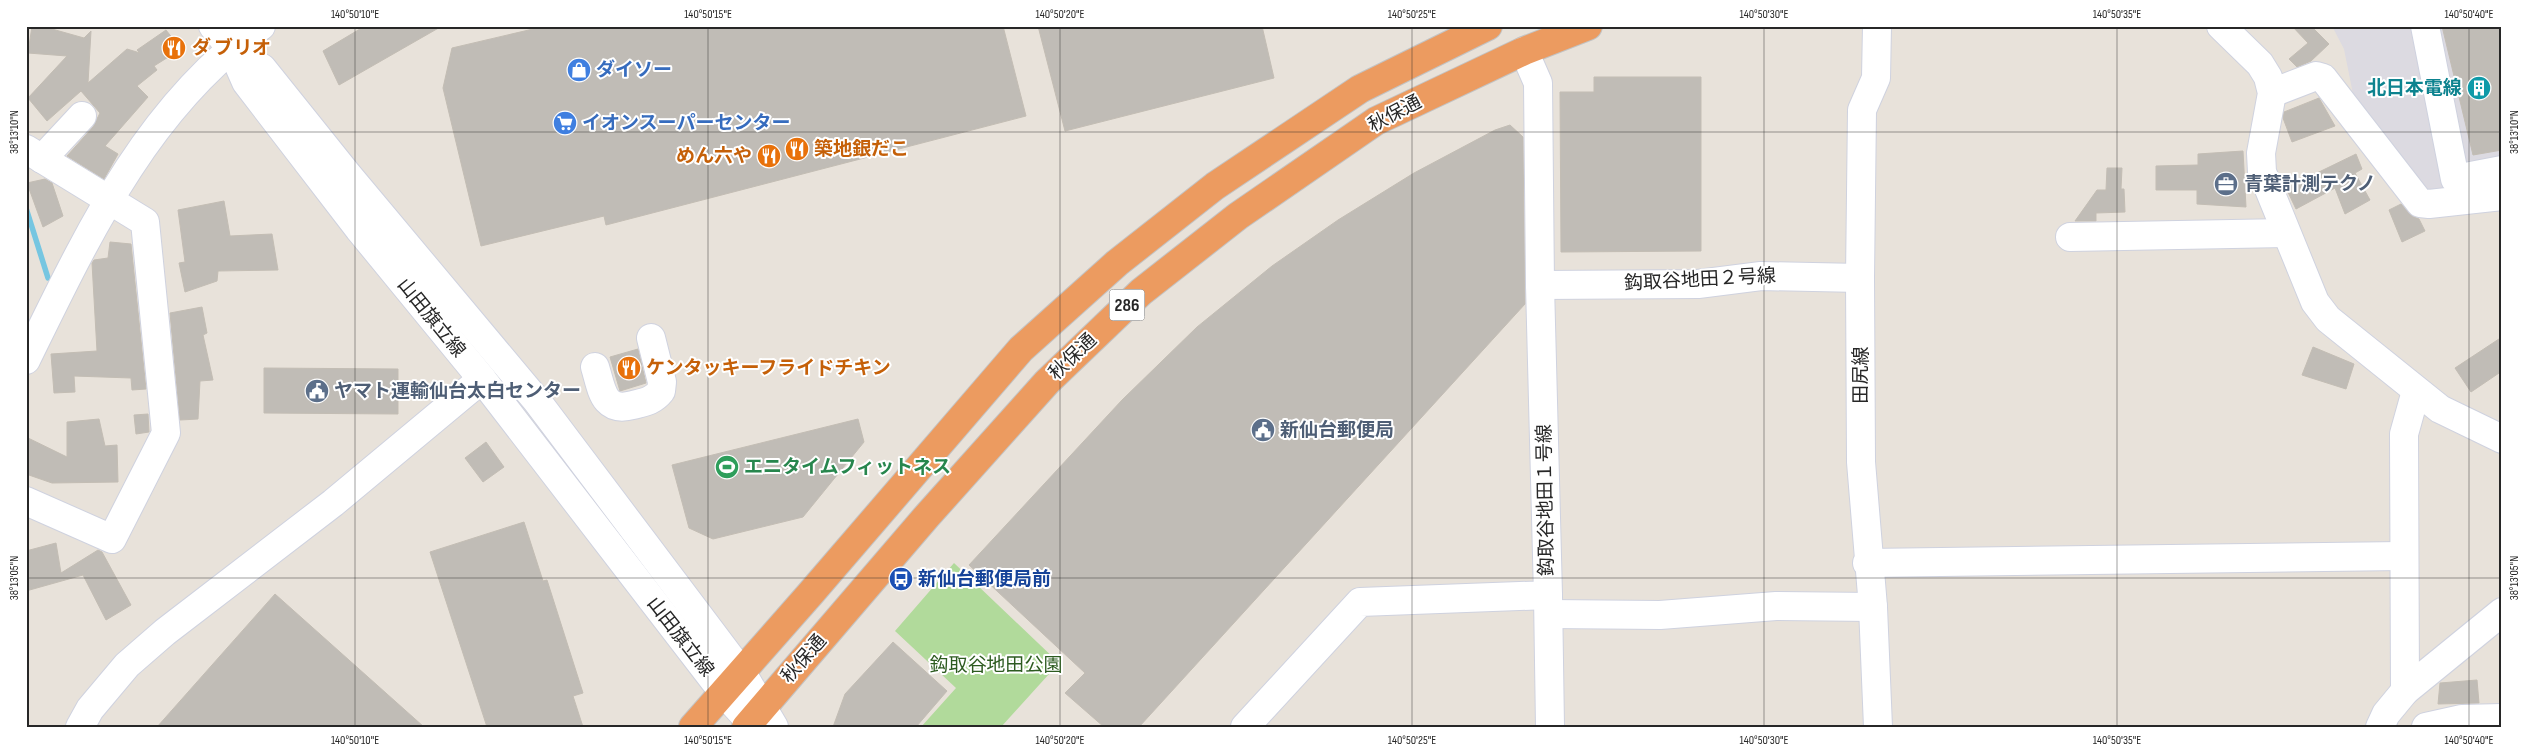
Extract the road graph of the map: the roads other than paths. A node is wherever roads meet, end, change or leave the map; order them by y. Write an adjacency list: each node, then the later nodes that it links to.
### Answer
1 (213, 26): 9 (street, 山田旗立線)
2 (261, 26): 9 (street)
3 (1488, 26): 34 (highway, 秋保通 / 286)
4 (1588, 26): 10 (highway, 秋保通 / 286)
5 (1864, 26): 12 (street)
6 (1877, 26): 12 (street, 田尻線)
7 (2222, 26): 11 (street)
8 (2425, 26): 15 (street)
9 (232, 50): 17 (street); 25 (street, 山田旗立線); 34 (street, 山田旗立線)
10 (1524, 51): 21 (street, 鈎取谷地田１号線); 38 (highway, 秋保通 / 286)
11 (2272, 93): 16 (street); 18 (street)
12 (1862, 110): 20 (street, 田尻線)
13 (82, 116): 14 (street)
14 (34, 154): 17 (street)
15 (2502, 170)
16 (2502, 196)
17 (108, 200): 23 (street); 28 (street)
18 (2286, 233): 19 (street); 26 (street)
19 (2070, 237)
20 (1860, 278): 21 (street, 鈎取谷地田２号線); 30 (street, 田尻線)
21 (1540, 284): 31 (street, 鈎取谷地田１号線)
22 (651, 338): 24 (street)
23 (26, 360)
24 (595, 367)
25 (482, 379): 36 (street, 山田旗立線); 39 (street)
26 (2416, 391): 27 (street); 29 (street)
27 (2502, 439)
28 (26, 501)
29 (2402, 556): 30 (street); 35 (street)
30 (1867, 563): 32 (street, 田尻線)
31 (1549, 605): 32 (street); 41 (street, 鈎取谷地田１号線); 42 (street)
32 (1873, 607): 43 (street, 田尻線)
33 (2502, 612): 35 (street)
34 (742, 673): 36 (highway, 秋保通 / 286); 38 (street, 山田旗立線)
35 (2405, 691): 44 (street)
36 (723, 692): 38 (street, 山田旗立線); 40 (highway, 秋保通 / 286)
37 (2502, 718): 45 (street)
38 (757, 722)
39 (80, 727)
40 (692, 727)
41 (1245, 727)
42 (1550, 727)
43 (1878, 727)
44 (2380, 727)
45 (2426, 727)

